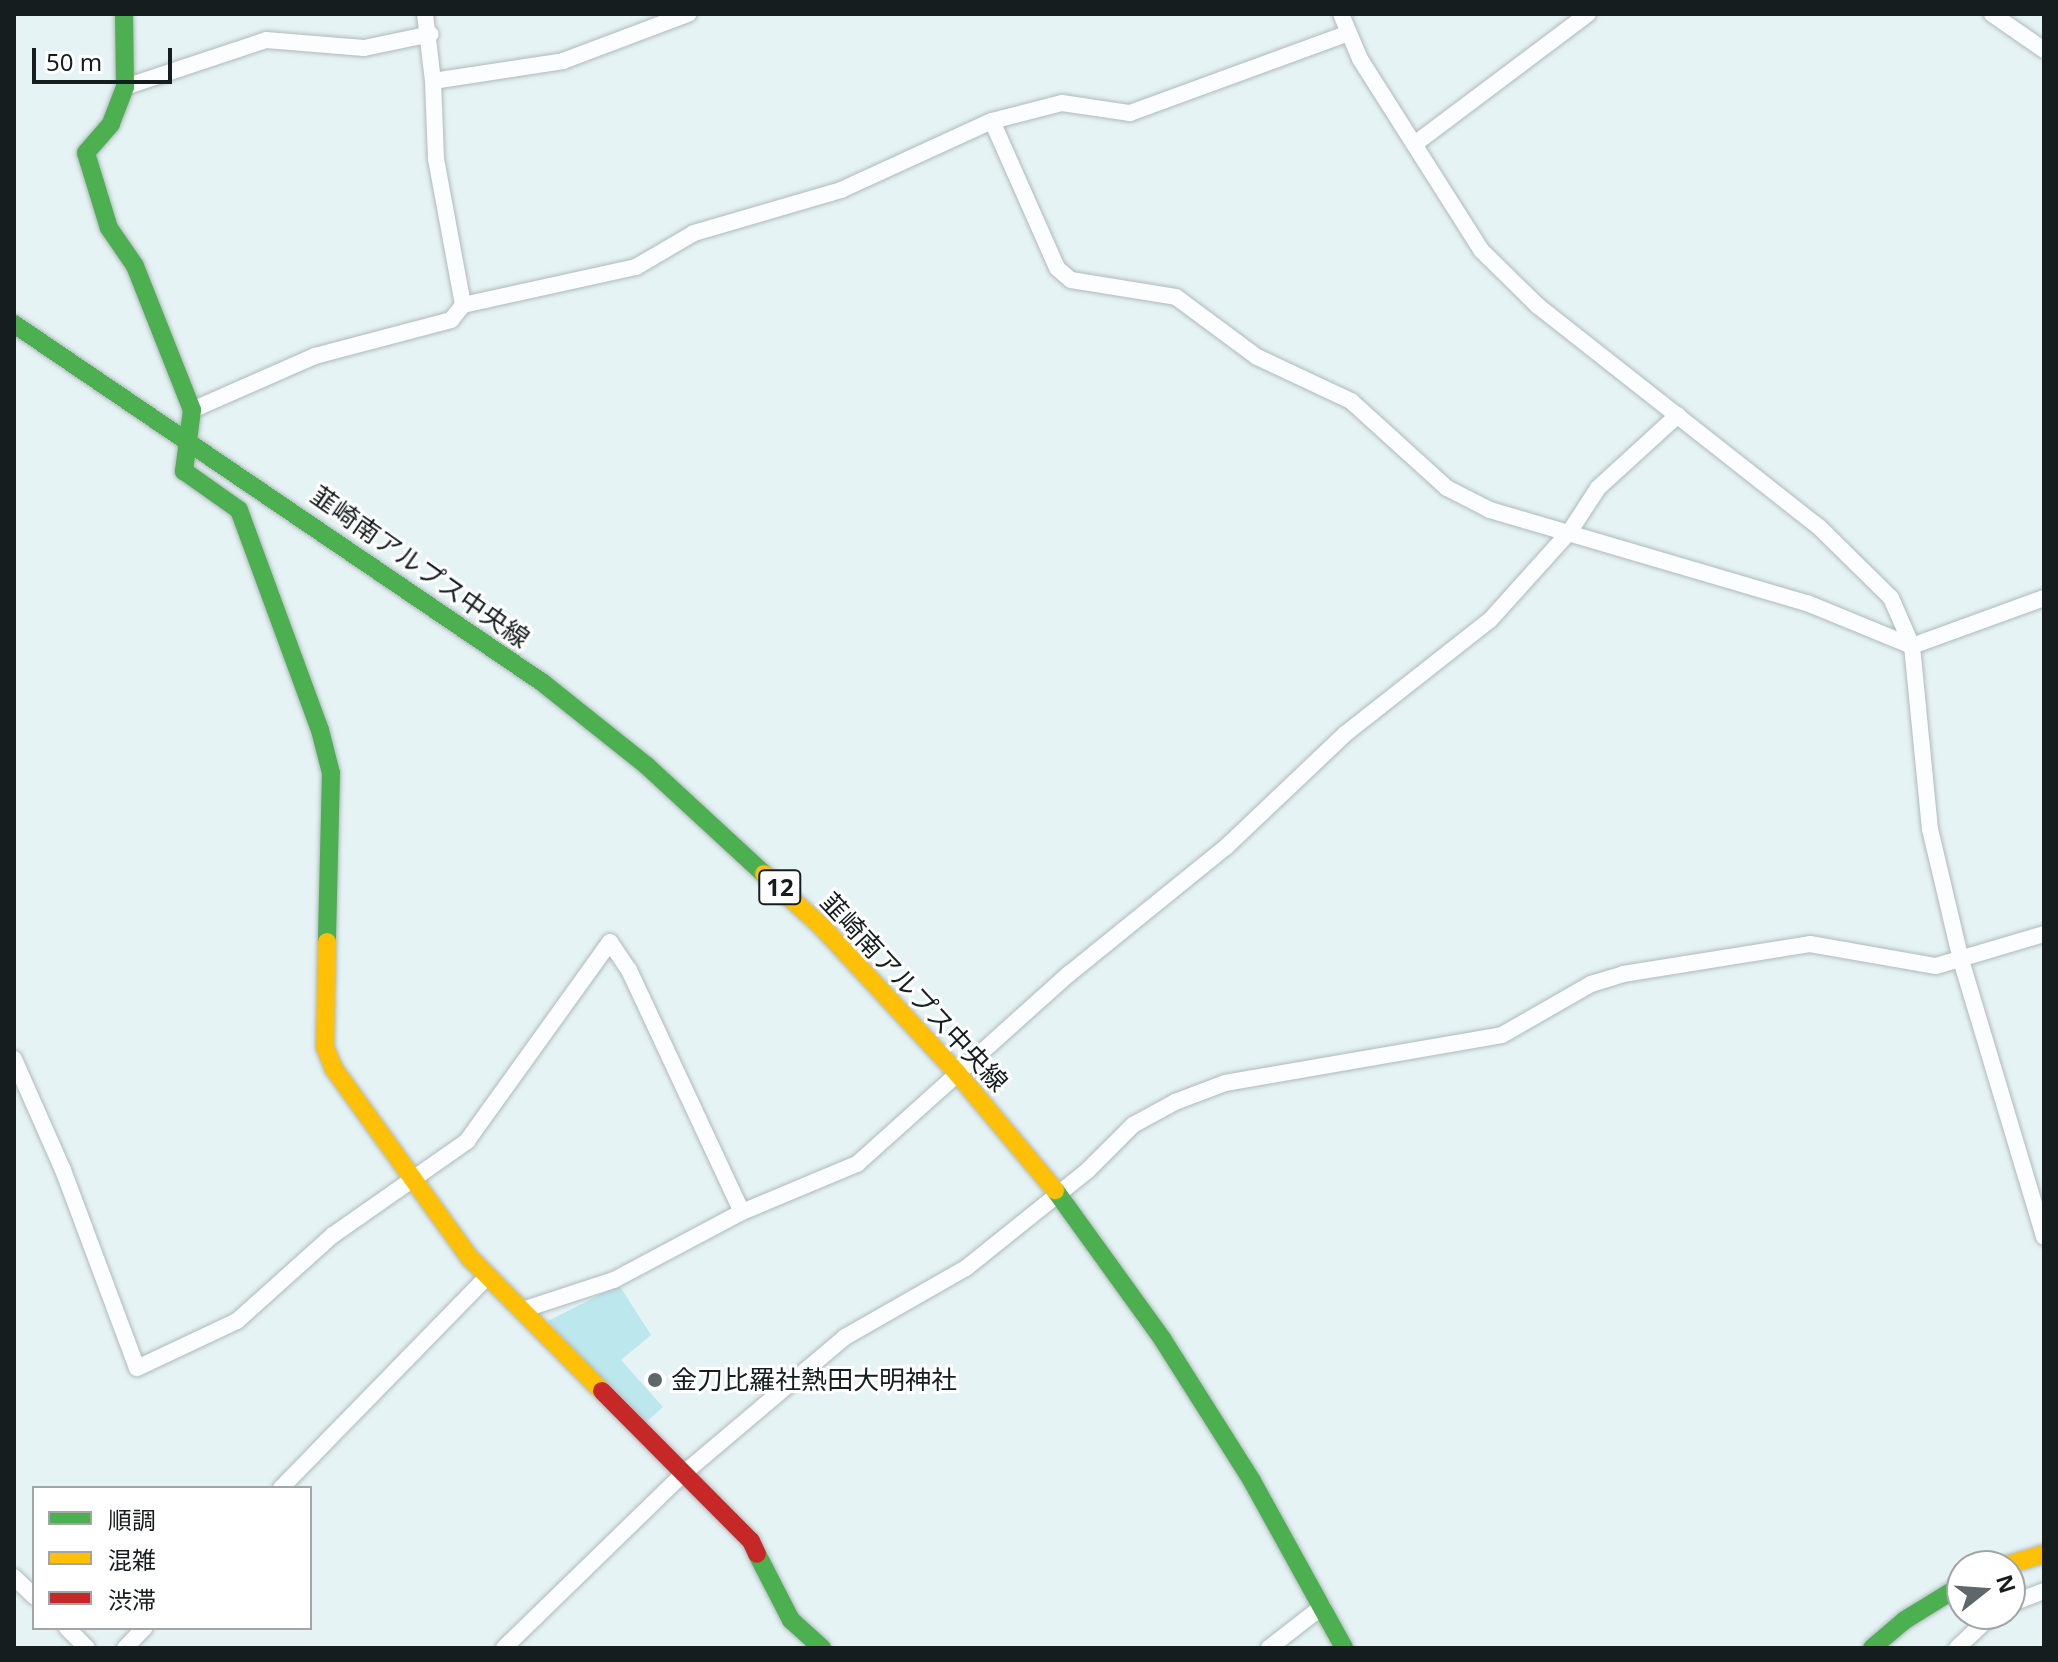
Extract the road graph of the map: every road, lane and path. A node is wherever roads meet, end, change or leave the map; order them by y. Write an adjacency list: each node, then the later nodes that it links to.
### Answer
1 (124, 14): 11 (main road)
2 (425, 14): 8 (street)
3 (688, 14): 10 (street)
4 (1341, 14): 7 (street)
5 (1588, 14): 13 (street)
6 (1992, 14): 9 (street)
7 (1349, 33): 12 (street); 13 (street)
8 (431, 34): 10 (street); 11 (street)
9 (2044, 50)
10 (433, 81): 14 (street)
11 (125, 87): 16 (main road)
12 (992, 121): 14 (street); 19 (street)
13 (1416, 143): 17 (street)
14 (463, 305): 16 (street)
15 (14, 324): 18 (main road, 韮崎南アルプス中央線 / 12)
16 (192, 410): 18 (main road)
17 (1678, 415): 19 (street); 21 (street)
18 (186, 438): 25 (main road, 韮崎南アルプス中央線 / 12); 26 (main road)
19 (1570, 531): 21 (street); 25 (street)
20 (2044, 598): 21 (street)
21 (1912, 646): 23 (street)
22 (2044, 934): 23 (street)
23 (1961, 960): 27 (street); 29 (street)
24 (14, 1059): 26 (street)
25 (957, 1073): 27 (main road, 韮崎南アルプス中央線 / 12); 28 (street)
26 (415, 1182): 28 (street); 30 (main road)
27 (1058, 1194): 32 (street); 37 (main road, 韮崎南アルプス中央線 / 12)
28 (742, 1212): 31 (street)
29 (2044, 1237)
30 (488, 1276): 31 (main road); 33 (street)
31 (522, 1310): 32 (main road)
32 (683, 1474): 43 (street); 44 (main road)
33 (283, 1486)
34 (14, 1577): 35 (street)
35 (32, 1594)
36 (1946, 1595): 47 (main road)
37 (1323, 1606): 45 (street); 46 (main road, 韮崎南アルプス中央線 / 12)
38 (69, 1630): 41 (street)
39 (142, 1630): 42 (street)
40 (1976, 1630): 48 (street)
41 (87, 1648)
42 (125, 1648)
43 (504, 1648)
44 (822, 1648)
45 (1269, 1648)
46 (1344, 1648)
47 (1872, 1648)
48 (1957, 1648)

